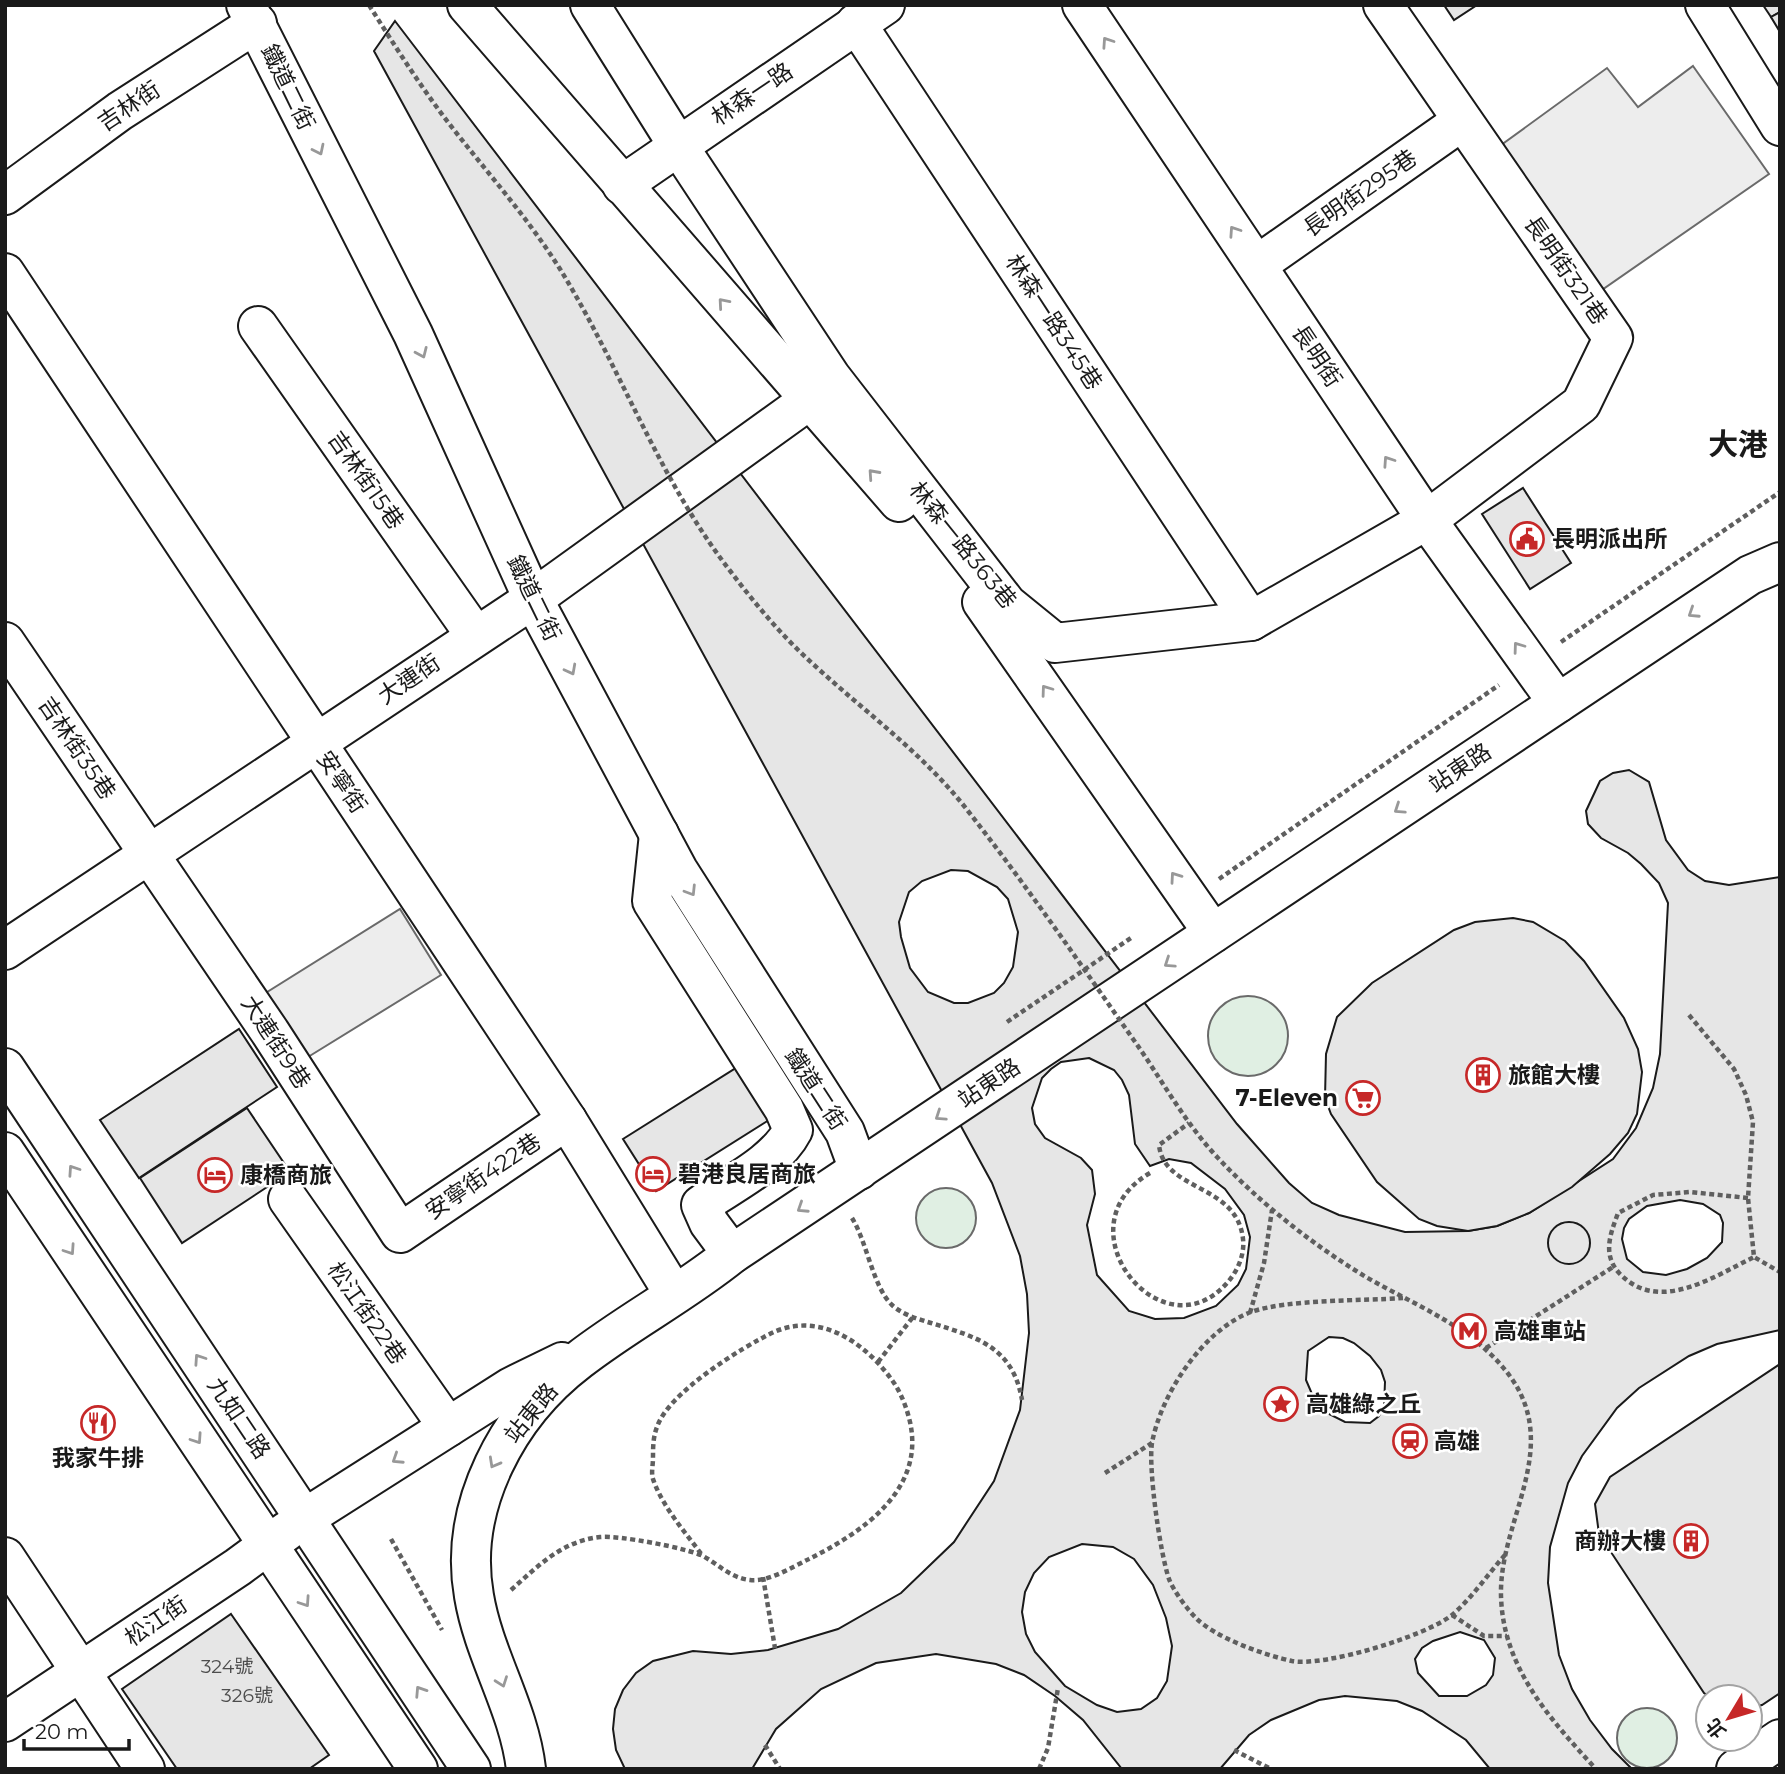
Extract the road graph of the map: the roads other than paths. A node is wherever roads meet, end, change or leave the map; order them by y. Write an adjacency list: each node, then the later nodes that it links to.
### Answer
1 (467, 5): 11 (street)
2 (590, 5): 10 (street, 林森一路363巷)
3 (1083, 5): 13 (street, 長明街, one-way to 3)
4 (1383, 5): 8 (street)
5 (1705, 5): 9 (street)
6 (875, 11): 10 (street, 林森一路); 20 (street, 林森一路345巷)
7 (251, 14): 12 (street, 吉林街); 19 (street, 鐵道二街, one-way to 19)
8 (1462, 121): 13 (street, 長明街295巷); 17 (street, 長明街321巷)
9 (1780, 126)
10 (677, 144): 11 (street, 林森一路); 20 (street, 林森一路363巷)
11 (622, 185): 16 (street, one-way to 11)
12 (5, 195)
13 (1257, 265): 17 (street, 長明街, one-way to 13)
14 (5, 273): 24 (street, 安寧街)
15 (258, 326): 21 (street, 吉林街15巷)
16 (808, 401): 19 (street, 大連街); 27 (street, one-way to 16)
17 (1427, 520): 20 (street, 林森一路363巷); 23 (street, 長明街, one-way to 17)
18 (1770, 565): 23 (street, 站東路, one-way to 23)
19 (533, 599): 21 (street, 大連街); 25 (street, 鐵道二街, one-way to 25)
20 (1251, 621)
21 (475, 635): 24 (street, 大連街)
22 (5, 642): 26 (street, 吉林街35巷)
23 (1558, 703): 27 (street, 站東路, one-way to 27)
24 (316, 743): 26 (street, 大連街); 30 (street, 安寧街)
25 (659, 834): 32 (street, 鐵道二街, one-way to 32); 35 (street)
26 (150, 853): 28 (street, 大連街); 34 (street, 大連街9巷)
27 (1213, 933): 32 (street, 站東路, one-way to 32)
28 (5, 950)
29 (5, 1068): 39 (street, 九如二路, one-way to 29)
30 (567, 1120): 34 (street, 安寧街422巷); 36 (street, 安寧街)
31 (5, 1152): 40 (street, 九如二路, one-way to 40)
32 (859, 1170): 35 (street, 站東路, one-way to 35)
33 (288, 1199): 38 (street, 松江街22巷)
34 (400, 1233)
35 (732, 1254): 36 (street, 站東路)
36 (674, 1294): 37 (street, 站東路)
37 (605, 1341): 38 (street, 松江街); 48 (street, 站東路, one-way to 48)
38 (447, 1427): 39 (street, 松江街, one-way to 39)
39 (305, 1518): 40 (street, 松江街); 47 (street, 九如二路, one-way to 39)
40 (267, 1545): 42 (street, 松江街); 46 (street, 九如二路, one-way to 46)
41 (5, 1557): 42 (street)
42 (80, 1672): 43 (street, 松江街); 45 (street)
43 (5, 1722)
44 (1780, 1740): 49 (street)
45 (145, 1769)
46 (418, 1769)
47 (471, 1769)
48 (526, 1769)
49 (1736, 1769)

